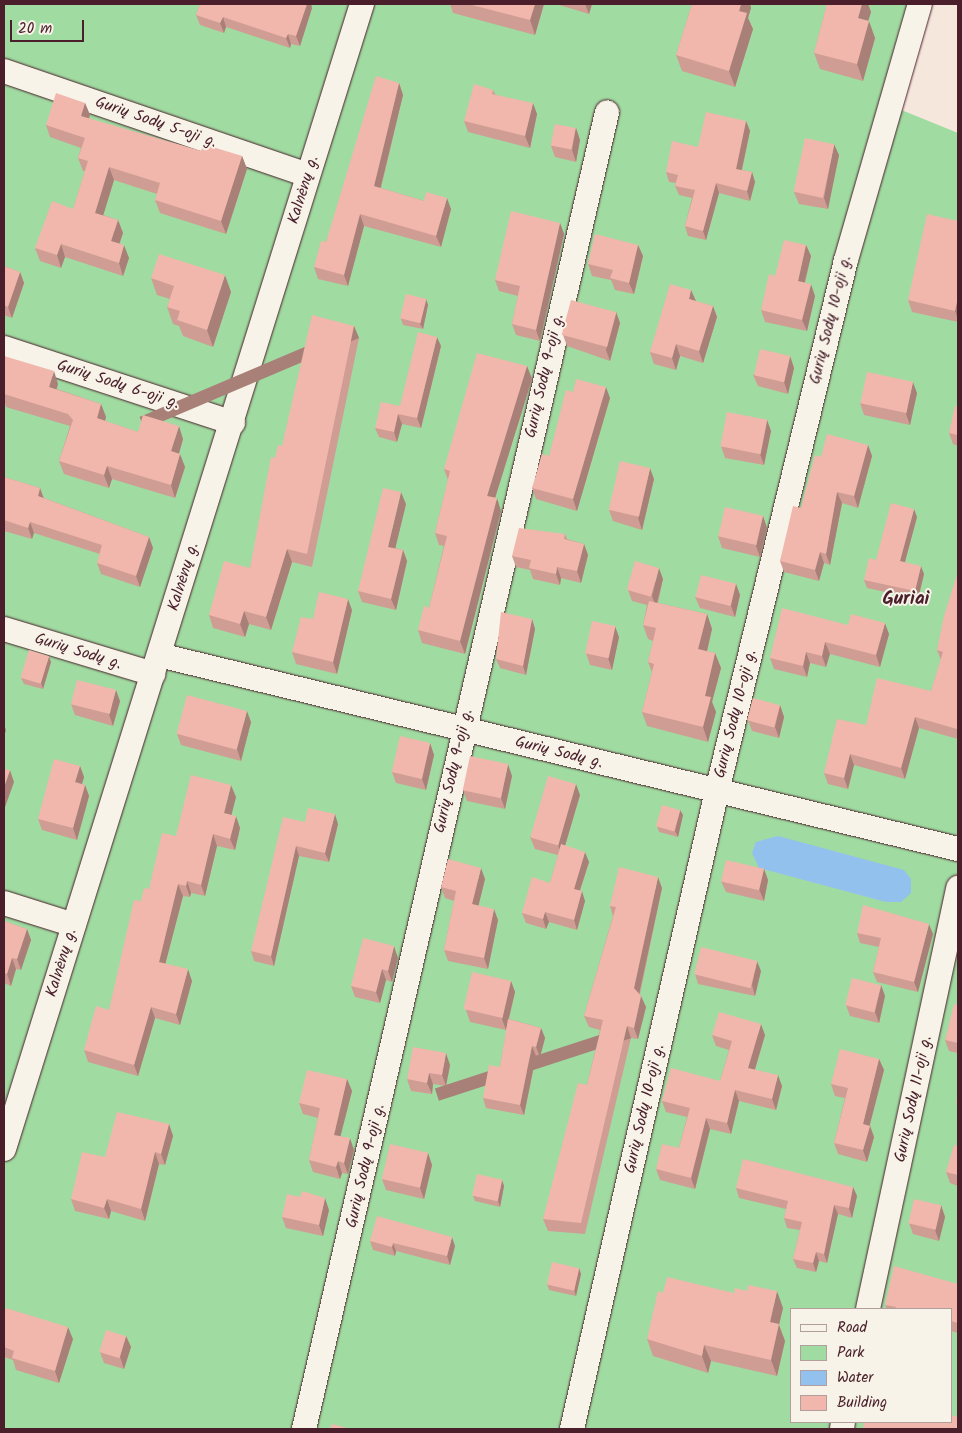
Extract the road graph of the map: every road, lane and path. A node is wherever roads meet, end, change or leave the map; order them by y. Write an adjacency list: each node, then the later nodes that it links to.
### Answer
1 (362, 4): 5 (street, Kalnėnų g.)
2 (920, 4): 11 (street, Gurių Sodų 10-oji g.)
3 (4, 72): 5 (street, Gurių Sodų 5-oji g.)
4 (607, 112): 10 (street, Gurių Sodų 9-oji g.)
5 (308, 176): 7 (street, Kalnėnų g.)
6 (4, 348): 7 (street, Gurių Sodų 6-oji g.)
7 (233, 422): 9 (street, Kalnėnų g.)
8 (4, 629): 9 (street, Gurių Sodų g.)
9 (156, 665): 10 (street, Gurių Sodų g.); 15 (street, Kalnėnų g.)
10 (463, 730): 11 (street, Gurių Sodų g.); 18 (street, Gurių Sodų 9-oji g.)
11 (717, 791): 12 (street, Gurių Sodų g.); 19 (street, Gurių Sodų 10-oji g.)
12 (958, 849)
13 (958, 888): 17 (street, Gurių Sodų 11-oji g.)
14 (4, 903): 15 (street)
15 (74, 925): 16 (street, Kalnėnų g.)
16 (4, 1149)
17 (868, 1308)
18 (304, 1429)
19 (572, 1429)

